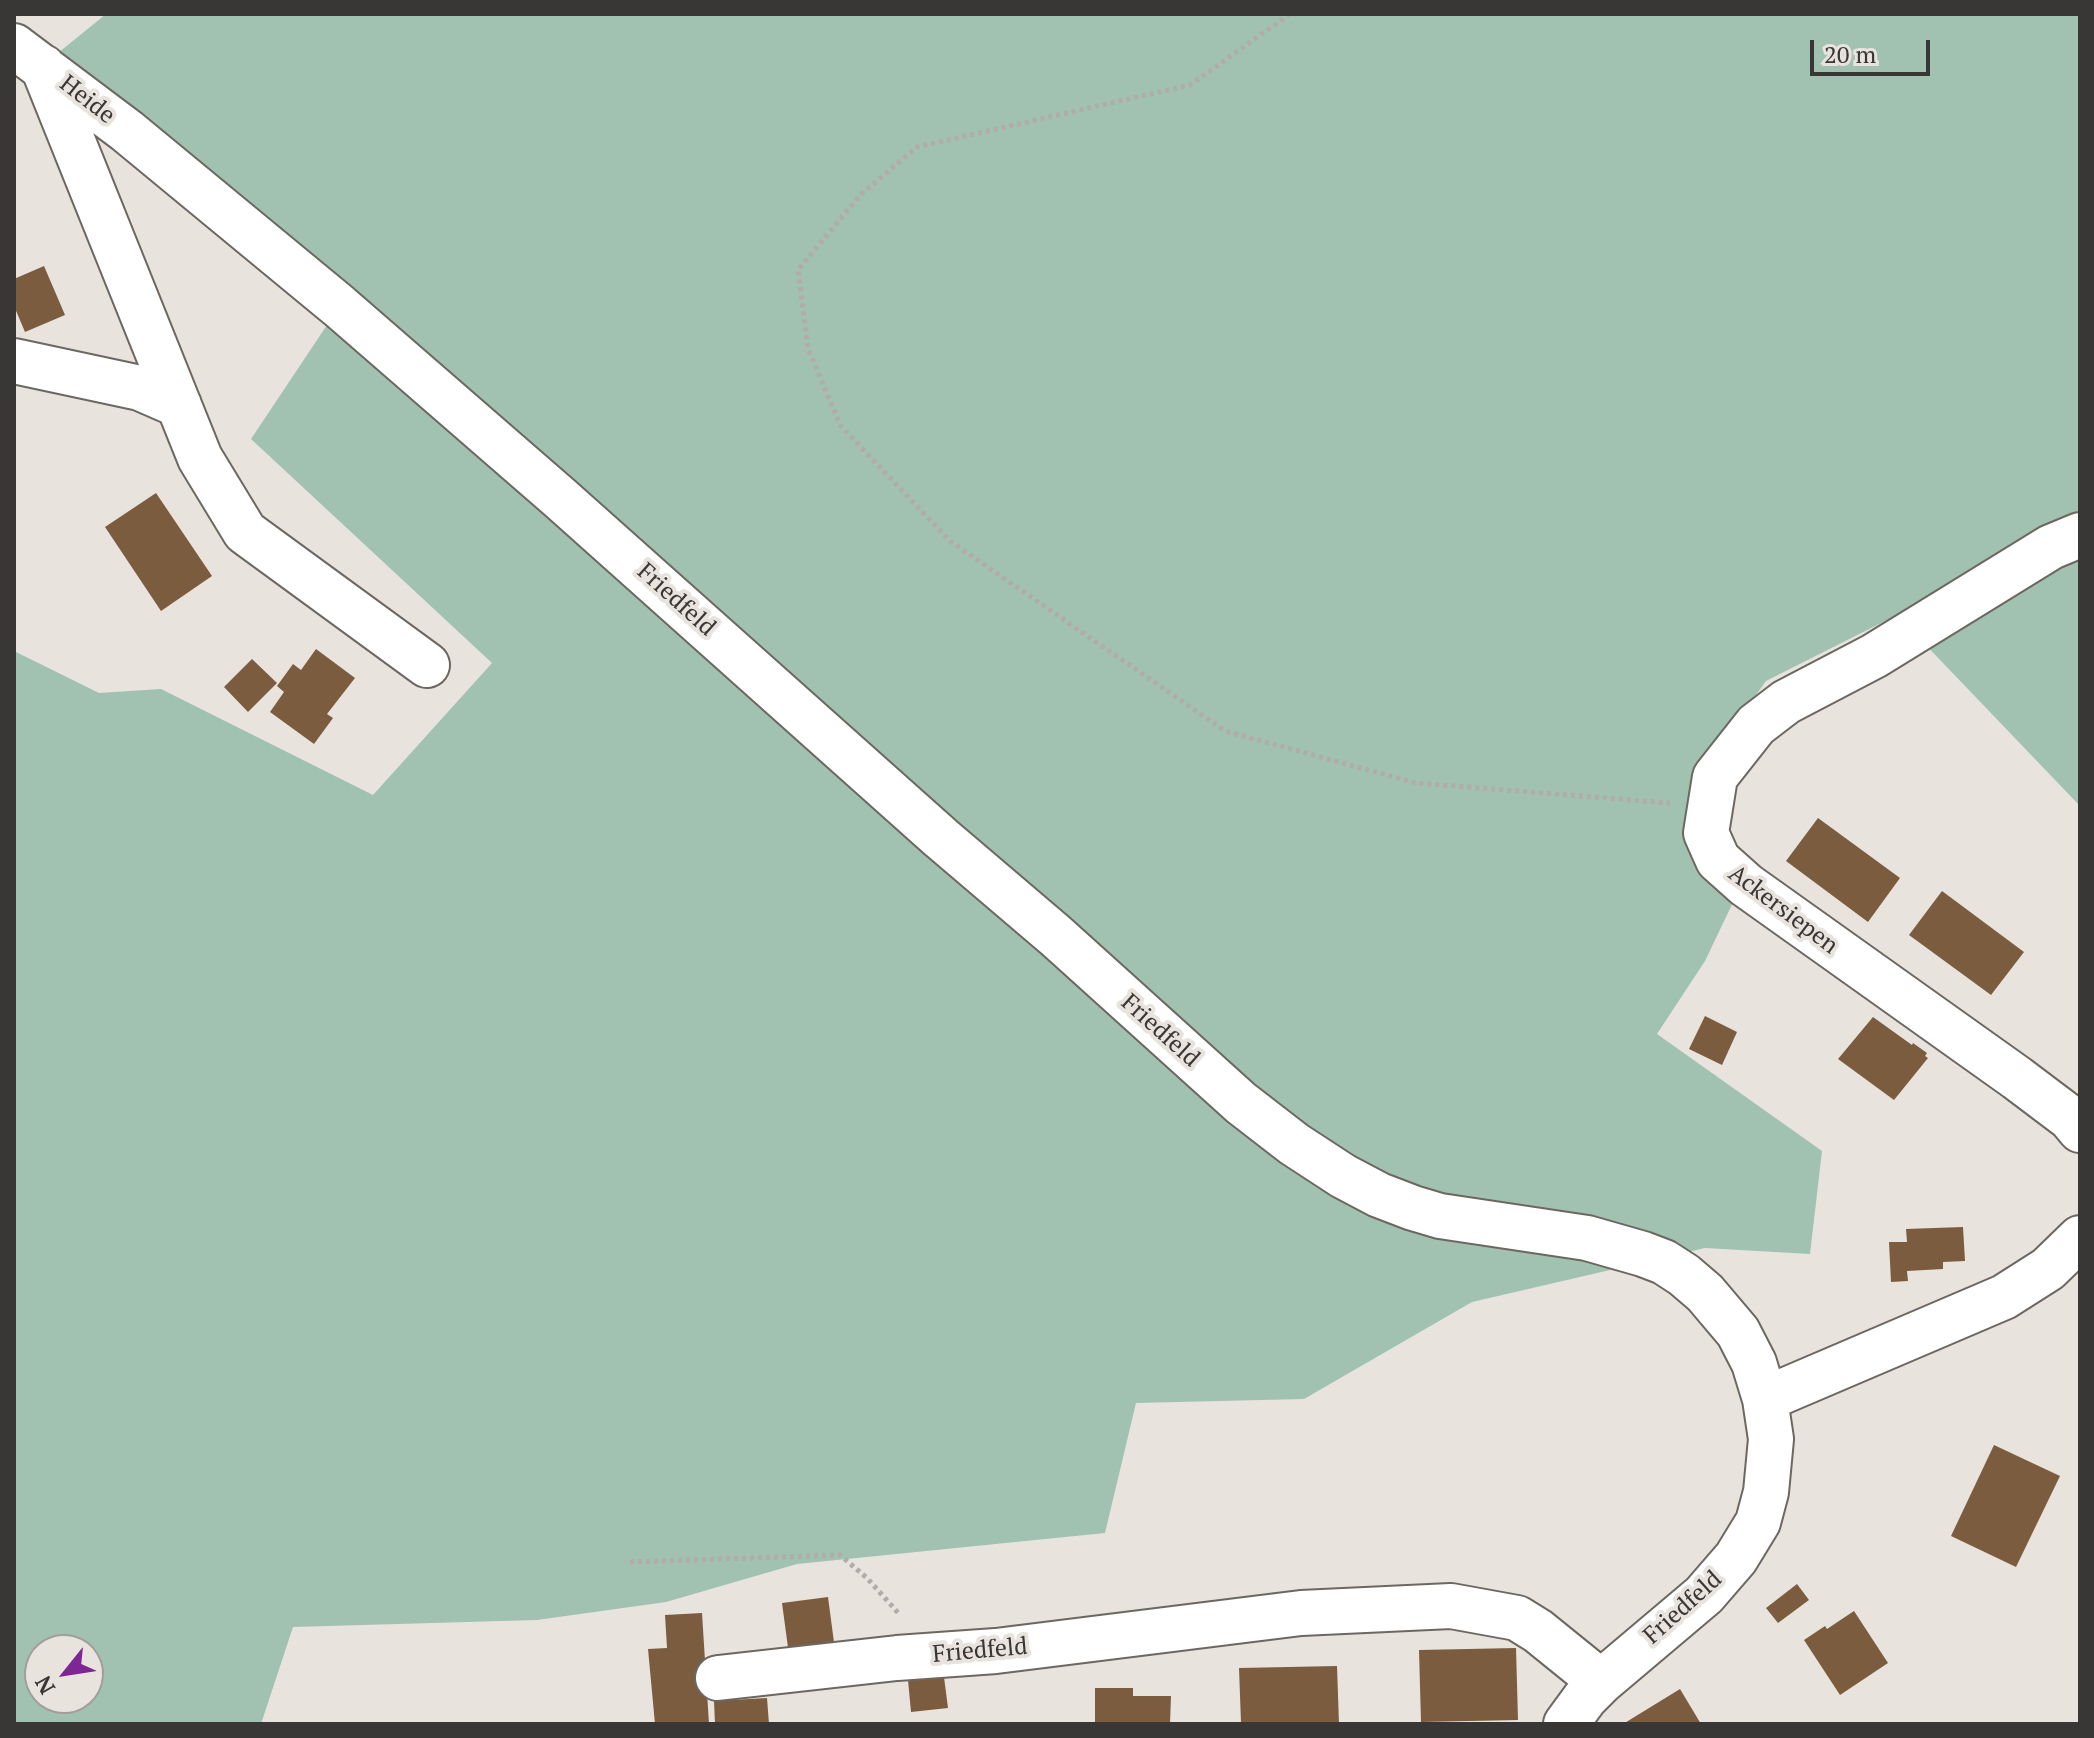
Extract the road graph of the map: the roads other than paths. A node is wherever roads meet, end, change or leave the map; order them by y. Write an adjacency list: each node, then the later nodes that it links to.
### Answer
1 (28, 56): 2 (street, Heide); 4 (street, Heide)
2 (339, 306): 9 (street, Friedfeld)
3 (14, 361): 4 (street)
4 (179, 405): 6 (street, Heide)
5 (2080, 535): 7 (street, Ackersiepen)
6 (427, 665)
7 (2080, 1130)
8 (2080, 1238): 9 (street)
9 (1765, 1399): 11 (street, Friedfeld)
10 (718, 1678): 11 (street, Friedfeld)
11 (1601, 1682): 12 (street, Friedfeld)
12 (1566, 1724)

